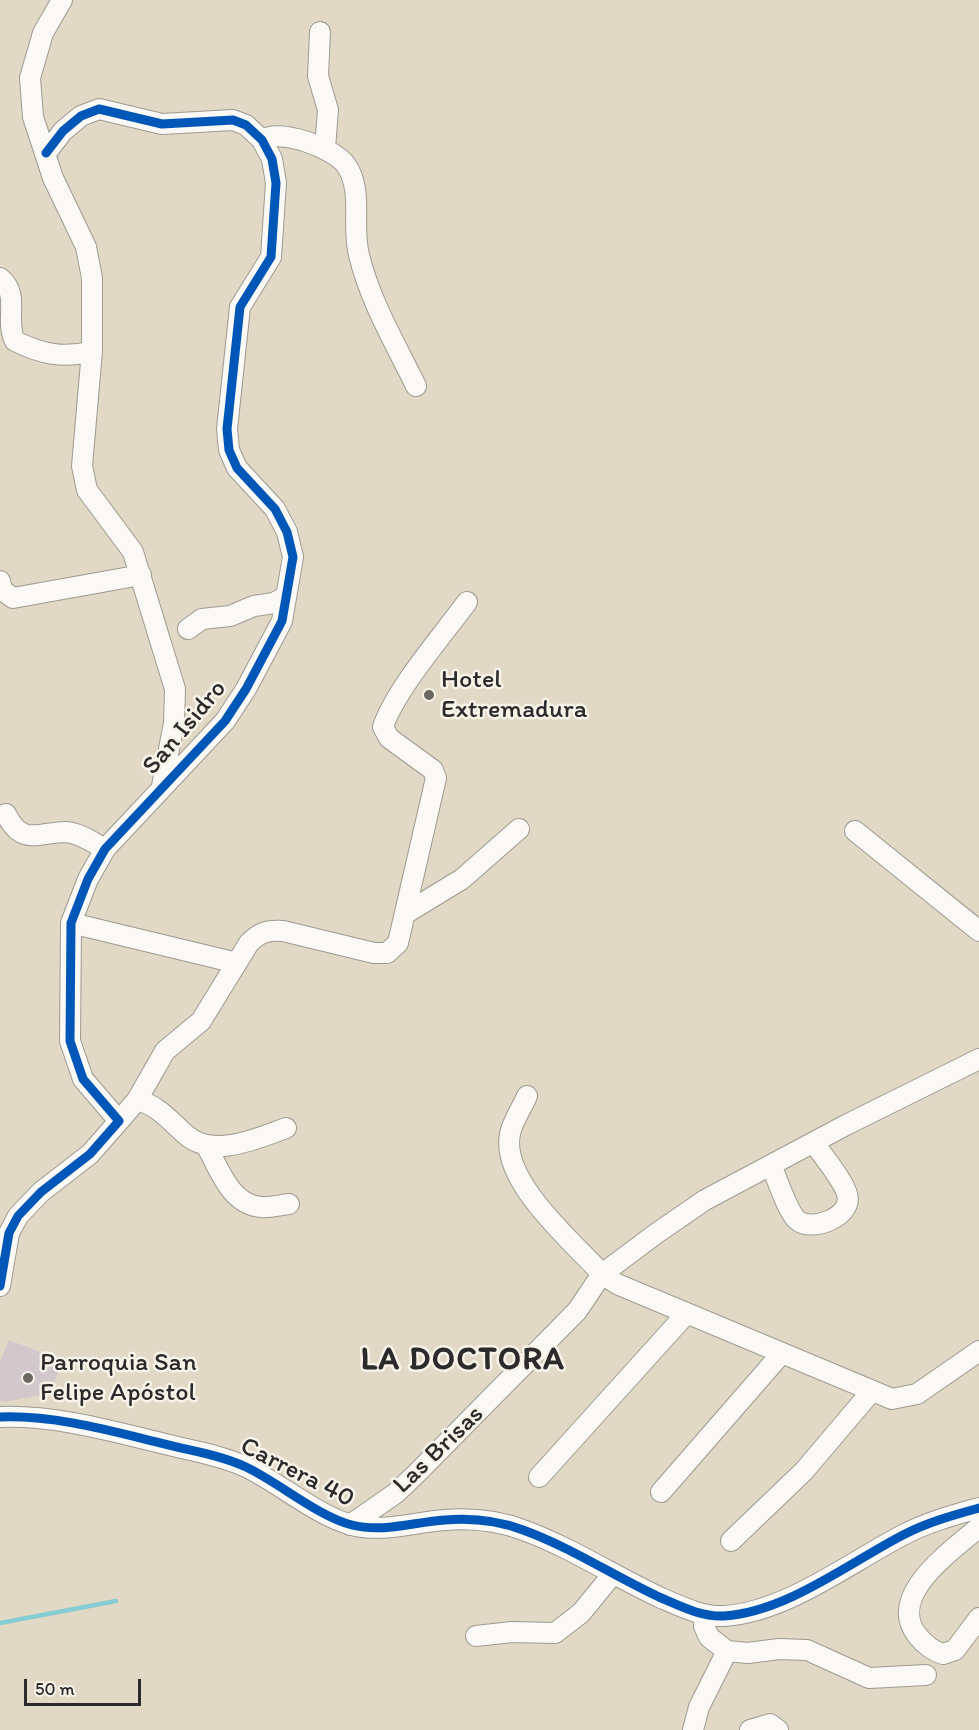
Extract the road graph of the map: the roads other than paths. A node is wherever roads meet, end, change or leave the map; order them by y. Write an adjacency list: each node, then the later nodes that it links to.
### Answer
1 (62, 0): 5 (street, San Isidro)
2 (320, 32): 4 (street)
3 (262, 140): 4 (street); 5 (street); 11 (street, San Isidro)
4 (325, 148): 8 (street)
5 (46, 153): 7 (street, San Isidro)
6 (0, 278): 7 (street)
7 (92, 351): 9 (street, San Isidro)
8 (416, 386)
9 (141, 575): 10 (street); 14 (street, San Isidro)
10 (0, 581)
11 (286, 596): 13 (street); 14 (street, San Isidro)
12 (467, 602): 19 (street)
13 (188, 629)
14 (161, 791): 18 (street, San Isidro)
15 (6, 814): 18 (street)
16 (519, 829): 19 (street)
17 (855, 831): 21 (street)
18 (105, 849): 20 (street, San Isidro)
19 (408, 912): 22 (street)
20 (71, 923): 22 (street); 26 (street, San Isidro)
21 (979, 931)
22 (237, 963): 25 (street)
23 (979, 1059): 28 (street, Las Brisas)
24 (527, 1096): 32 (street)
25 (137, 1100): 26 (street); 29 (street)
26 (119, 1121): 33 (street)
27 (286, 1128): 29 (street)
28 (814, 1143): 30 (street, Las Brisas); 30 (street)
29 (207, 1147): 31 (street)
30 (771, 1165): 32 (street, Las Brisas)
31 (289, 1204)
32 (602, 1274): 34 (street); 42 (street, Las Brisas)
33 (0, 1286)
34 (687, 1313): 36 (street); 39 (street)
35 (979, 1351): 37 (street)
36 (782, 1353): 37 (street); 40 (street)
37 (871, 1392): 44 (street)
38 (0, 1417): 42 (street, Carrera 40)
39 (539, 1477)
40 (661, 1492)
41 (979, 1508): 46 (street)
42 (350, 1525): 45 (street, Carrera 40)
43 (979, 1527): 47 (street)
44 (731, 1540)
45 (612, 1575): 46 (street, Carrera 40); 48 (street)
46 (705, 1615): 49 (street)
47 (979, 1618)
48 (476, 1636)
49 (727, 1651): 50 (street); 51 (street)
50 (926, 1675)
51 (693, 1730)
52 (750, 1730): 53 (street)
53 (778, 1730)

